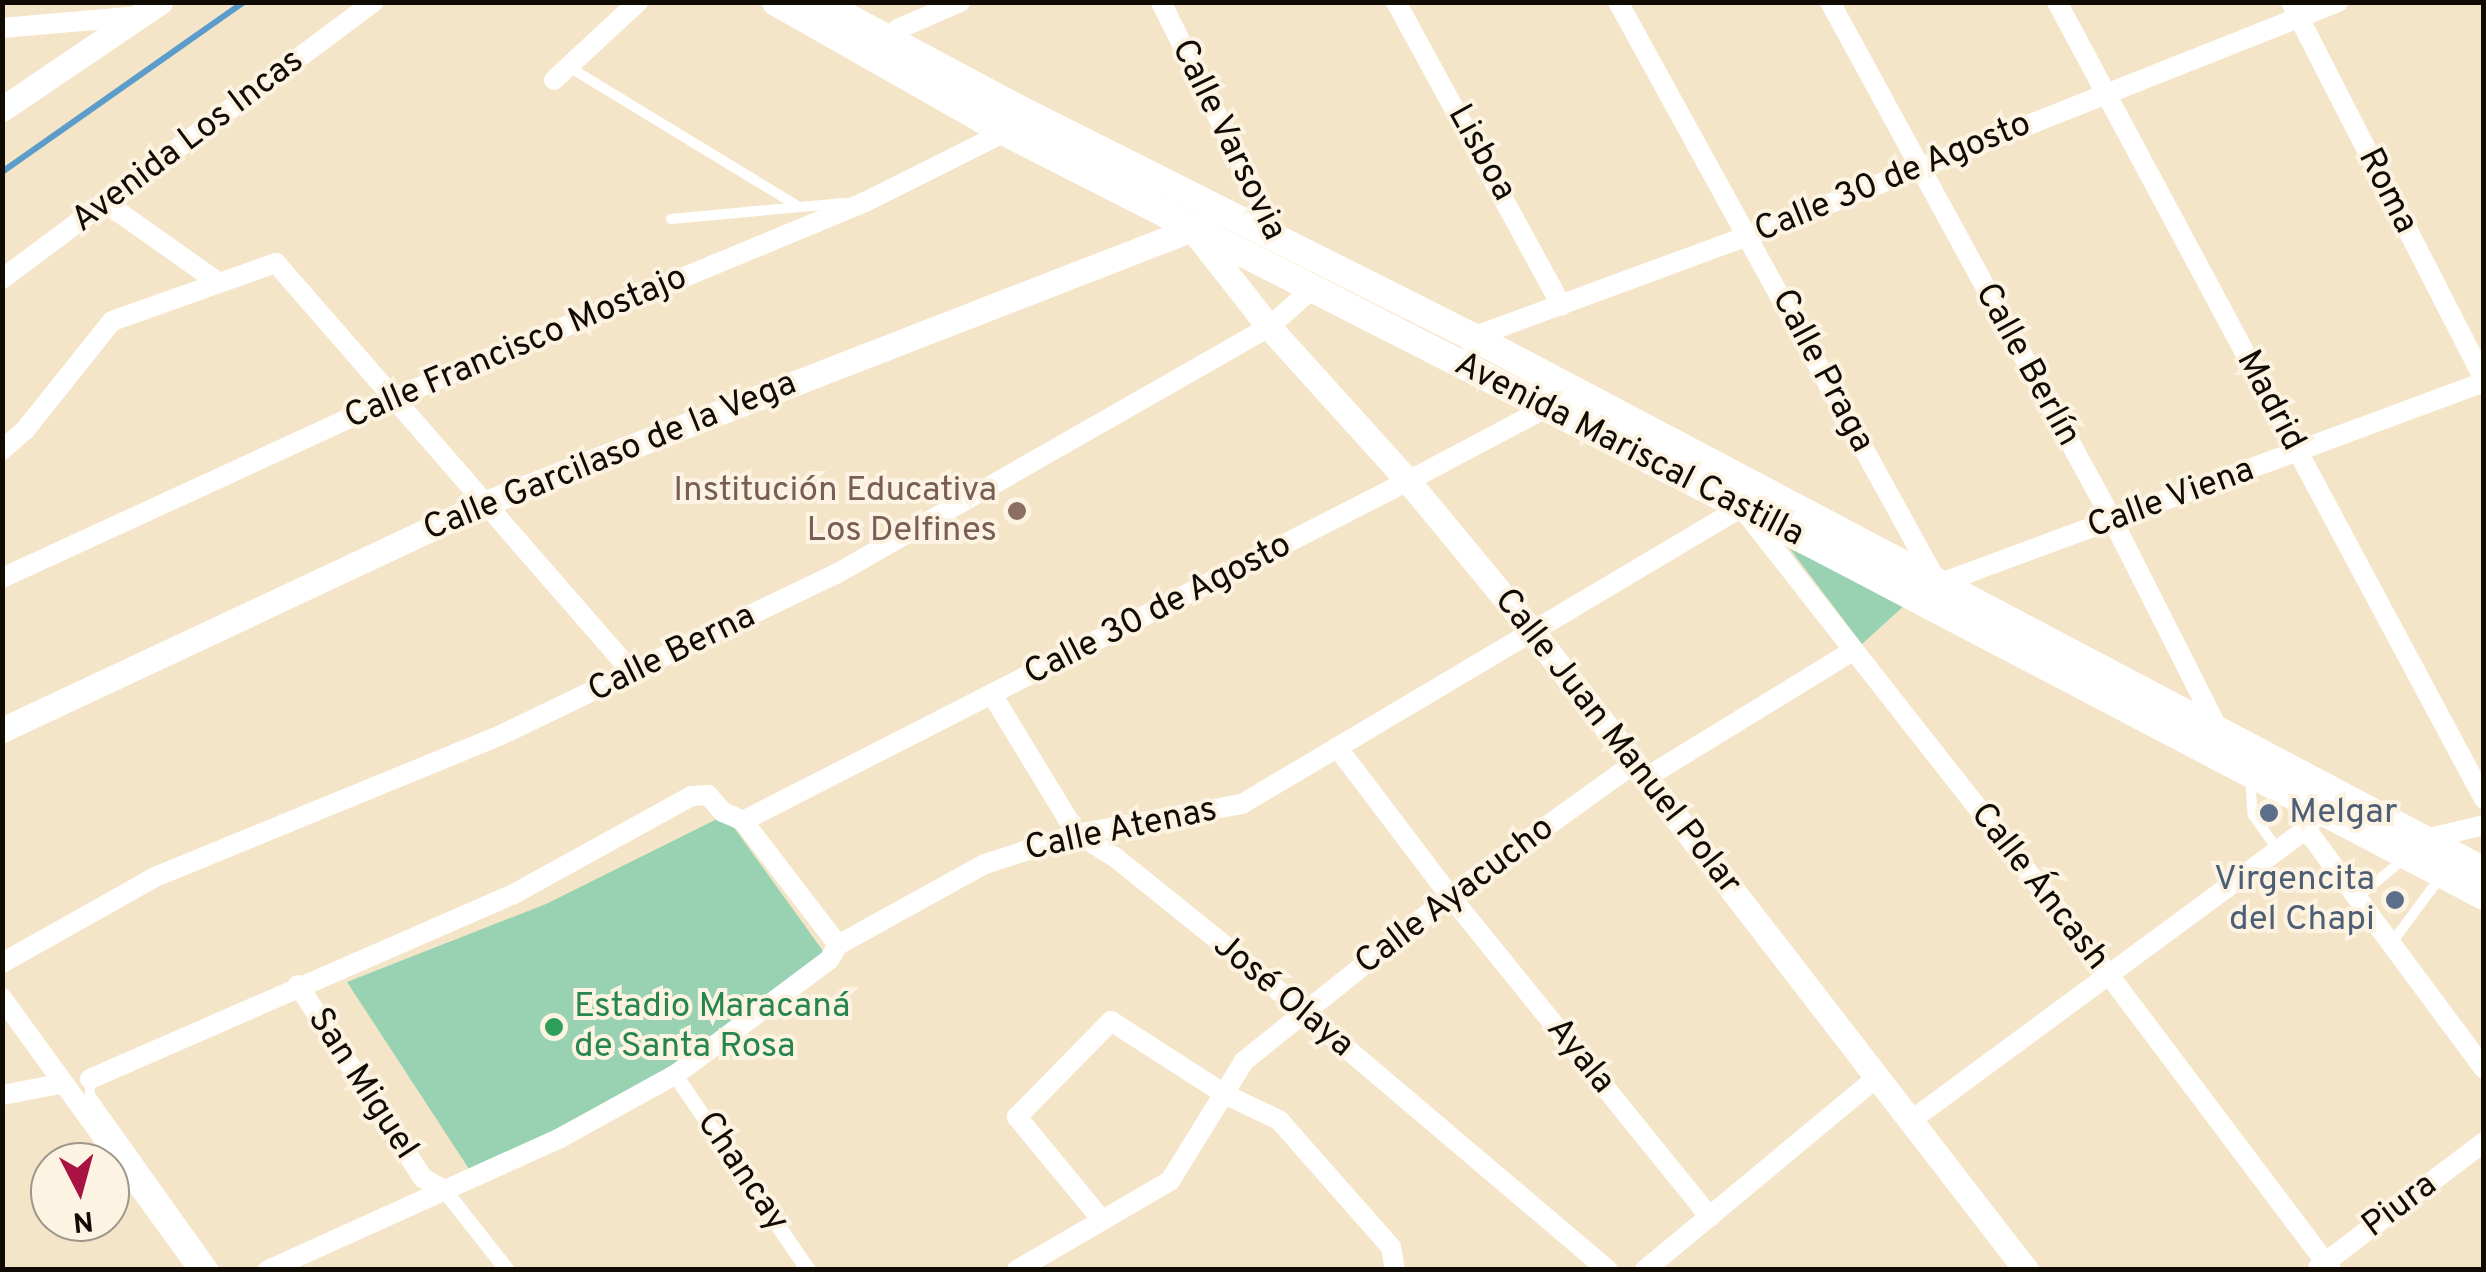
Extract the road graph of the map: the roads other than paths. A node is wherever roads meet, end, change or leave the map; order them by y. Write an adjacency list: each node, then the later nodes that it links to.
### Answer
1 (373, 2): 22 (street, Avenida Los Incas)
2 (638, 2): 16 (street)
3 (776, 2): 15 (main road, Avenida Mariscal Castilla)
4 (819, 2): 15 (main road, Avenida Mariscal Castilla)
5 (960, 2): 15 (street)
6 (1161, 2): 28 (street, Calle Varsovia)
7 (1396, 2): 32 (street, Lisboa)
8 (1618, 2): 27 (street, Calle Praga)
9 (1830, 2): 20 (street, Calle Berlín)
10 (2056, 2): 17 (street, Madrid)
11 (2338, 2): 13 (street, Calle 30 de Agosto)
12 (151, 9): 14 (street); 18 (street)
13 (2295, 10): 17 (street, Calle 30 de Agosto); 36 (street, Roma)
14 (2, 28)
15 (880, 48): 19 (main road, Avenida Mariscal Castilla)
16 (562, 74): 23 (lane)
17 (2105, 94): 20 (street, Calle 30 de Agosto); 41 (street, Madrid)
18 (2, 109)
19 (1011, 120): 21 (street, Calle Francisco Mostajo); 24 (main road, Avenida Mariscal Castilla); 26 (main road, Avenida Mariscal Castilla)
20 (1918, 167): 27 (street, Calle 30 de Agosto); 45 (street, Calle Berlín)
21 (865, 202): 23 (lane); 38 (street, Calle Francisco Mostajo)
22 (106, 203): 29 (street, Avenida Los Incas); 30 (street)
23 (799, 207): 25 (lane)
24 (1230, 214): 26 (street, Calle Garcilaso de la Vega); 28 (main road, Avenida Mariscal Castilla)
25 (671, 219)
26 (1192, 229): 31 (main road, Avenida Mariscal Castilla); 33 (street, Calle Juan Manuel Polar); 44 (street, Calle Garcilaso de la Vega)
27 (1748, 236): 32 (street, Calle 30 de Agosto); 47 (street, Calle Praga)
28 (1278, 237): 31 (street, Calle Varsovia); 34 (main road, Avenida Mariscal Castilla)
29 (2, 279)
30 (216, 280): 38 (street); 40 (street)
31 (1302, 284): 33 (street, Calle Berna); 35 (main road, Avenida Mariscal Castilla)
32 (1562, 306): 34 (street, Calle 30 de Agosto)
33 (1269, 327): 42 (street, Calle Juan Manuel Polar); 50 (street, Calle Berna)
34 (1473, 337): 35 (street); 37 (main road, Avenida Mariscal Castilla)
35 (1458, 362): 39 (main road, Avenida Mariscal Castilla)
36 (2484, 380): 41 (street, Calle Viena)
37 (1559, 382): 39 (street); 43 (main road, Avenida Mariscal Castilla)
38 (396, 397): 44 (street); 46 (street, Calle Francisco Mostajo)
39 (1546, 408): 42 (street, Calle 30 de Agosto); 43 (main road, Avenida Mariscal Castilla)
40 (2, 450)
41 (2298, 452): 45 (street, Calle Viena); 57 (street, Madrid)
42 (1408, 481): 48 (street, Calle Juan Manuel Polar); 51 (street, Calle 30 de Agosto)
43 (1748, 497): 47 (main road, Avenida Mariscal Castilla); 48 (street, Calle Atenas); 49 (street, Calle Áncash)
44 (486, 503): 50 (street); 52 (street, Calle Garcilaso de la Vega)
45 (2114, 521): 47 (street, Calle Viena); 53 (street, Calle Berlín)
46 (2, 578)
47 (1928, 591): 53 (main road, Avenida Mariscal Castilla); 56 (main road, Avenida Mariscal Castilla)
48 (1532, 631): 54 (street, Calle Atenas); 55 (street, Calle Juan Manuel Polar)
49 (1853, 652): 55 (street); 72 (street, Calle Áncash)
50 (632, 673): 71 (street, Calle Berna)
51 (993, 696): 59 (street, Calle 30 de Agosto); 61 (street, José Olaya)
52 (2, 730)
53 (2219, 731): 58 (main road, Avenida Mariscal Castilla)
54 (1338, 747): 61 (street, Calle Atenas); 66 (street, Ayala)
55 (1641, 769): 66 (street, Calle Ayacucho); 78 (street, Calle Juan Manuel Polar)
56 (2250, 775): 58 (main road, Avenida Mariscal Castilla); 63 (lane)
57 (2484, 799)
58 (2319, 810): 62 (main road, Avenida Mariscal Castilla); 63 (street); 68 (street)
59 (743, 821): 69 (street); 73 (street)
60 (2484, 826): 62 (street); 64 (street)
61 (1077, 834): 69 (street, Calle Atenas); 75 (street, José Olaya)
62 (2414, 847): 64 (main road, Avenida Mariscal Castilla); 68 (lane)
63 (2278, 850): 72 (street)
64 (2450, 865): 65 (main road, Avenida Mariscal Castilla); 67 (main road, Avenida Mariscal Castilla); 70 (lane)
65 (2484, 871)
66 (1450, 896): 75 (street, Calle Ayacucho); 86 (street, Ayala)
67 (2484, 896)
68 (2358, 897): 70 (street)
69 (838, 945): 77 (street, Calle Atenas)
70 (2390, 945): 76 (street)
71 (2, 963)
72 (2109, 975): 83 (street); 88 (street, Calle Áncash)
73 (298, 985): 79 (street); 85 (street, San Miguel)
74 (2, 998): 80 (street)
75 (1302, 1012): 82 (street, Calle Ayacucho); 96 (street, José Olaya)
76 (2484, 1069)
77 (675, 1075): 85 (street, Calle Atenas); 93 (street, Chancay)
78 (1876, 1078): 83 (street, Calle Juan Manuel Polar); 86 (street)
79 (90, 1079): 90 (lane)
80 (60, 1084): 81 (street); 89 (street)
81 (2, 1094)
82 (1226, 1096): 87 (street, Calle Ayacucho); 87 (street); 95 (street)
83 (1909, 1122): 98 (street, Calle Juan Manuel Polar)
84 (2484, 1142): 88 (street, Piura)
85 (444, 1190): 91 (street, Calle Atenas); 92 (street, San Miguel)
86 (1710, 1216): 97 (street)
87 (1102, 1220): 94 (street, Calle Ayacucho)
88 (2324, 1267)
89 (199, 1270)
90 (215, 1270)
91 (268, 1270)
92 (507, 1270)
93 (808, 1270)
94 (1017, 1270)
95 (1395, 1270)
96 (1608, 1270)
97 (1645, 1270)
98 (2026, 1270)

